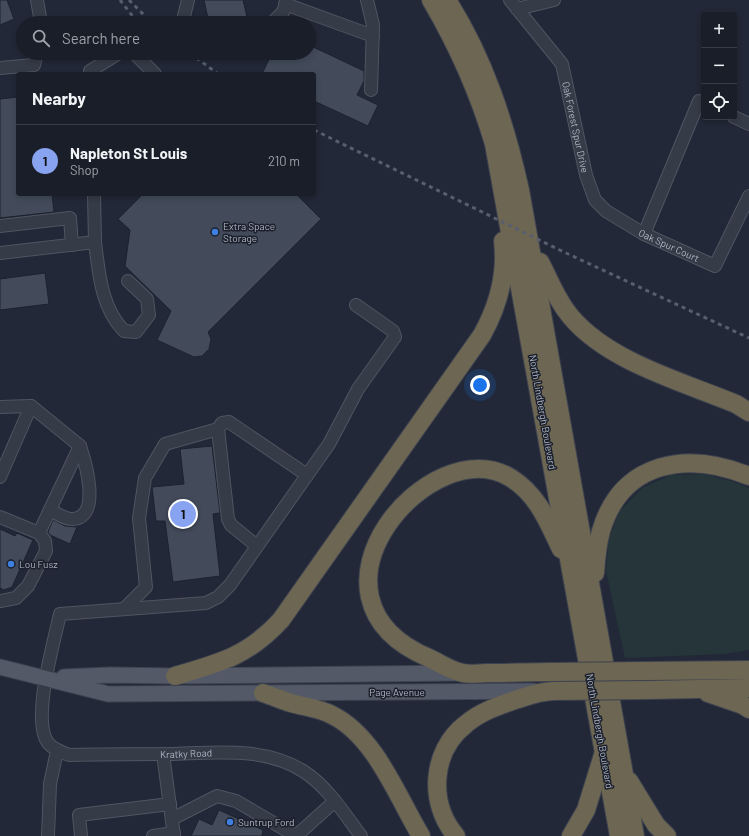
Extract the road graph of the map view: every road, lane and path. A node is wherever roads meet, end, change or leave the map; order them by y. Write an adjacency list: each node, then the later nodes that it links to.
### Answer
1 (37, 0): 9 (street)
2 (188, 0): 10 (street)
3 (367, 0): 13 (street)
4 (431, 0): 12 (highway, North Lindbergh Boulevard)
5 (447, 0): 29 (highway, North Lindbergh Boulevard)
6 (554, 0): 8 (street, Oak Forest Spur Drive)
7 (286, 2): 11 (street); 13 (street)
8 (514, 4): 27 (street, Oak Forest Spur Drive)
9 (40, 16)
10 (184, 16)
11 (279, 16)
12 (446, 24): 46 (highway, North Lindbergh Boulevard); 55 (highway)
13 (373, 36): 20 (street)
14 (35, 60): 17 (street)
15 (108, 60): 18 (street)
16 (141, 60): 19 (street)
17 (0, 68)
18 (90, 72)
19 (153, 72)
20 (371, 90)
21 (701, 102): 27 (street, Oak Spur Court)
22 (737, 118): 23 (street)
23 (749, 124)
24 (94, 196): 28 (street)
25 (749, 196): 27 (street, Oak Spur Court)
26 (0, 226): 30 (street)
27 (644, 234)
28 (95, 242): 30 (street); 32 (street)
29 (530, 243): 36 (highway); 47 (highway, North Lindbergh Boulevard)
30 (72, 245): 31 (street)
31 (0, 253)
32 (128, 281)
33 (356, 305): 39 (street)
34 (31, 406): 35 (street); 38 (street); 41 (street)
35 (0, 407)
36 (749, 412)
37 (218, 428): 39 (street); 45 (street); 49 (street)
38 (80, 446): 42 (street); 42 (street)
39 (307, 475): 45 (street)
40 (749, 476): 47 (highway)
41 (0, 477)
42 (50, 510): 44 (street)
43 (0, 517): 44 (street)
44 (39, 532): 48 (street)
45 (257, 546): 49 (street)
46 (572, 573): 54 (highway); 63 (highway, North Lindbergh Boulevard)
47 (593, 596): 65 (highway, North Lindbergh Boulevard)
48 (0, 601)
49 (124, 609): 56 (street)
50 (749, 658): 53 (highway)
51 (0, 667): 56 (main road, Page Avenue)
52 (749, 670): 53 (highway, Page Avenue)
53 (695, 671): 54 (highway, Page Avenue, bridge)
54 (463, 673): 55 (main road, Page Avenue)
55 (175, 676): 56 (main road, Page Avenue)
56 (47, 678): 60 (main road, Page Avenue); 62 (street)
57 (749, 688): 58 (highway, Page Avenue)
58 (696, 689): 59 (highway, Page Avenue, bridge); 61 (highway)
59 (548, 691): 60 (main road, Page Avenue); 76 (highway)
60 (262, 693): 75 (highway)
61 (749, 709)
62 (58, 751): 64 (street, Kratky Road); 70 (street)
63 (604, 753): 77 (highway); 78 (highway, North Lindbergh Boulevard)
64 (164, 754): 66 (street, Kratky Road); 67 (street)
65 (624, 773): 79 (highway, North Lindbergh Boulevard); 80 (highway)
66 (335, 801): 73 (street); 74 (street, Kratky Road)
67 (170, 804): 68 (street); 71 (street)
68 (172, 819): 69 (street); 73 (street)
69 (174, 835): 72 (street)
70 (48, 836)
71 (81, 836)
72 (153, 836)
73 (296, 836)
74 (361, 836)
75 (421, 836)
76 (456, 836)
77 (570, 836)
78 (619, 836)
79 (635, 836)
80 (667, 836)

